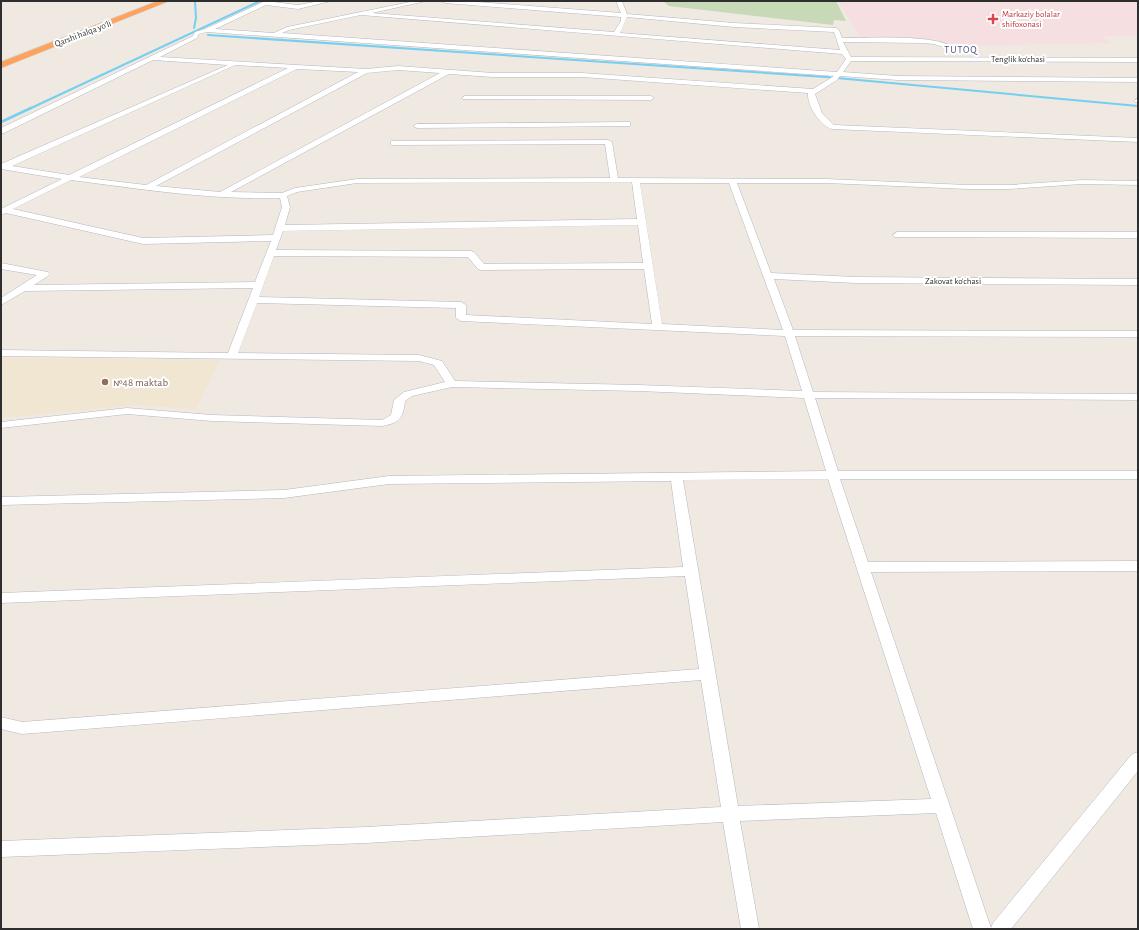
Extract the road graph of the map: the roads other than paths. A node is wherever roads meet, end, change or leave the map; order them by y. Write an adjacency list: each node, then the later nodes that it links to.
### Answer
1 (160, 1): 19 (highway, Qarshi halqa yoʻli)
2 (165, 1): 21 (highway, Qarshi halqa yoʻli)
3 (328, 1): 7 (street)
4 (423, 1): 8 (street)
5 (445, 1): 9 (street)
6 (619, 1): 9 (street)
7 (268, 2): 10 (street)
8 (362, 14): 11 (street); 12 (street)
9 (626, 15): 11 (street); 13 (street)
10 (207, 30): 12 (street); 16 (street)
11 (616, 34): 15 (street)
12 (274, 35): 25 (street)
13 (840, 40): 14 (street); 15 (street)
14 (949, 47)
15 (844, 52): 17 (street)
16 (152, 58): 20 (street); 32 (street)
17 (849, 59): 18 (street, Tenglik ko'chasi); 25 (street)
18 (1138, 60)
19 (1, 61)
20 (234, 63): 22 (street); 35 (street)
21 (1, 65)
22 (295, 67): 23 (street); 36 (street)
23 (366, 71): 24 (street); 41 (street)
24 (447, 72): 27 (street); 42 (street)
25 (838, 76): 26 (street); 27 (street)
26 (1138, 80)
27 (814, 90): 33 (street)
28 (465, 98): 29 (street)
29 (651, 98)
30 (626, 124): 31 (street)
31 (417, 126)
32 (1, 131)
33 (1138, 140)
34 (394, 143): 37 (street)
35 (2, 166): 36 (street)
36 (71, 178): 41 (street); 44 (street)
37 (614, 180): 38 (street); 43 (street)
38 (636, 180): 39 (street); 45 (street)
39 (732, 180): 40 (street); 53 (street)
40 (1138, 183)
41 (148, 187): 42 (street)
42 (222, 194): 43 (street)
43 (283, 195): 46 (street)
44 (3, 211): 49 (street)
45 (642, 222): 46 (street); 52 (street)
46 (280, 228): 49 (street)
47 (897, 234): 48 (street)
48 (1138, 234)
49 (276, 238): 50 (street)
50 (270, 253): 52 (street); 55 (street)
51 (1, 266): 56 (street)
52 (649, 266): 59 (street)
53 (767, 276): 54 (street, Zakovat ko'chasi); 60 (street)
54 (1138, 282)
55 (258, 285): 56 (street); 57 (street)
56 (24, 288): 58 (street)
57 (253, 300): 59 (street); 63 (street)
58 (1, 302)
59 (657, 327): 60 (street)
60 (789, 333): 61 (street); 65 (street)
61 (1138, 334)
62 (1, 353): 63 (street)
63 (232, 356): 64 (street)
64 (452, 384): 65 (street); 67 (street)
65 (809, 395): 66 (street); 68 (street)
66 (1138, 397)
67 (1, 425)
68 (834, 475): 69 (street); 70 (street); 73 (street)
69 (1138, 475)
70 (676, 476): 71 (street); 74 (street)
71 (1, 501)
72 (1138, 566): 73 (street)
73 (864, 567): 79 (street)
74 (690, 571): 75 (street); 76 (street)
75 (1, 598)
76 (707, 674): 77 (street); 80 (street)
77 (1, 722)
78 (1138, 758): 84 (street)
79 (942, 806): 80 (street); 83 (street)
80 (730, 814): 81 (street); 82 (street)
81 (1, 849)
82 (750, 929)
83 (982, 929)
84 (1000, 929)

